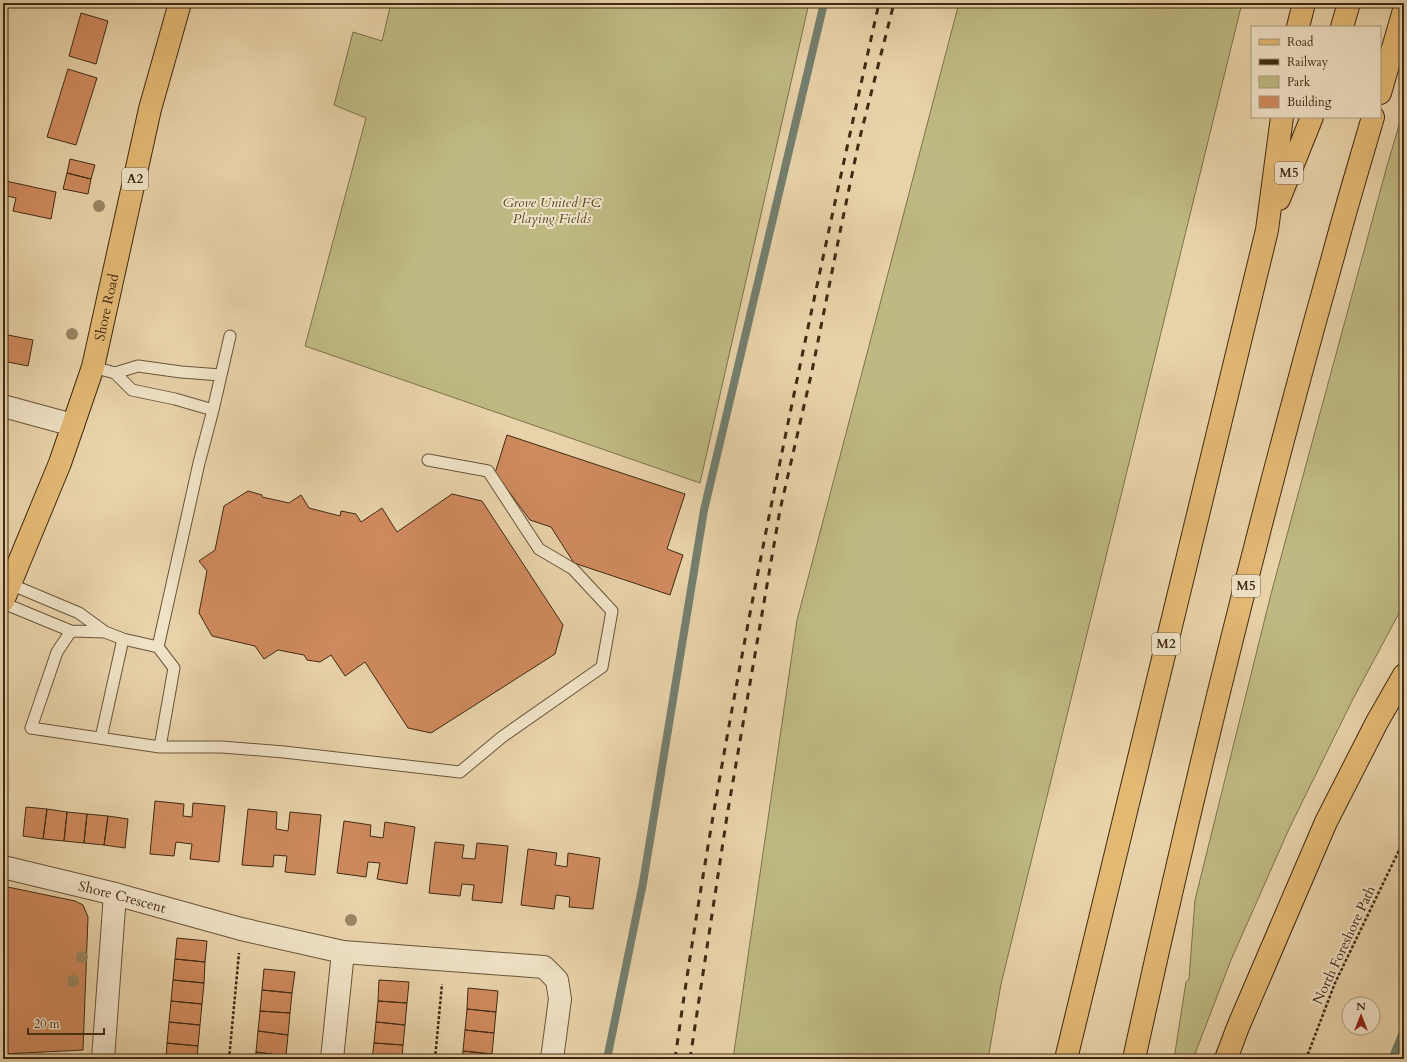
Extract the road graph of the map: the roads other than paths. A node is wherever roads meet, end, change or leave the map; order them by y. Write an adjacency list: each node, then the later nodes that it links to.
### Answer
1 (180, 3): 13 (main road, Shore Road / A2)
2 (1304, 3): 5 (main road)
3 (1350, 3): 6 (main road)
4 (1404, 10): 7 (main road)
5 (1298, 26)
6 (1342, 26)
7 (1381, 90)
8 (1282, 118): 11 (main road, M2)
9 (1312, 118): 11 (main road, M5)
10 (1373, 118): 35 (main road, M5)
11 (1267, 230): 34 (main road, M2)
12 (230, 336): 15 (lane)
13 (93, 368): 14 (lane); 18 (main road, Shore Road / A2)
14 (115, 373): 15 (lane); 17 (lane)
15 (221, 375): 17 (lane)
16 (3, 406): 18 (street)
17 (213, 410): 24 (lane)
18 (73, 425): 20 (main road, Shore Road / A2)
19 (428, 460): 27 (lane)
20 (5, 596): 21 (lane); 22 (lane)
21 (71, 631): 22 (lane); 26 (lane)
22 (105, 632): 23 (lane)
23 (123, 639): 24 (lane); 26 (lane)
24 (158, 647): 27 (lane)
25 (1404, 675): 36 (main road)
26 (101, 738): 27 (lane)
27 (160, 747)
28 (3, 867): 29 (street, Shore Crescent)
29 (115, 894): 30 (street, Shore Crescent); 31 (street)
30 (343, 952): 32 (street); 33 (street, Shore Crescent)
31 (103, 1059)
32 (332, 1059)
33 (552, 1059)
34 (1066, 1059)
35 (1134, 1059)
36 (1226, 1059)

